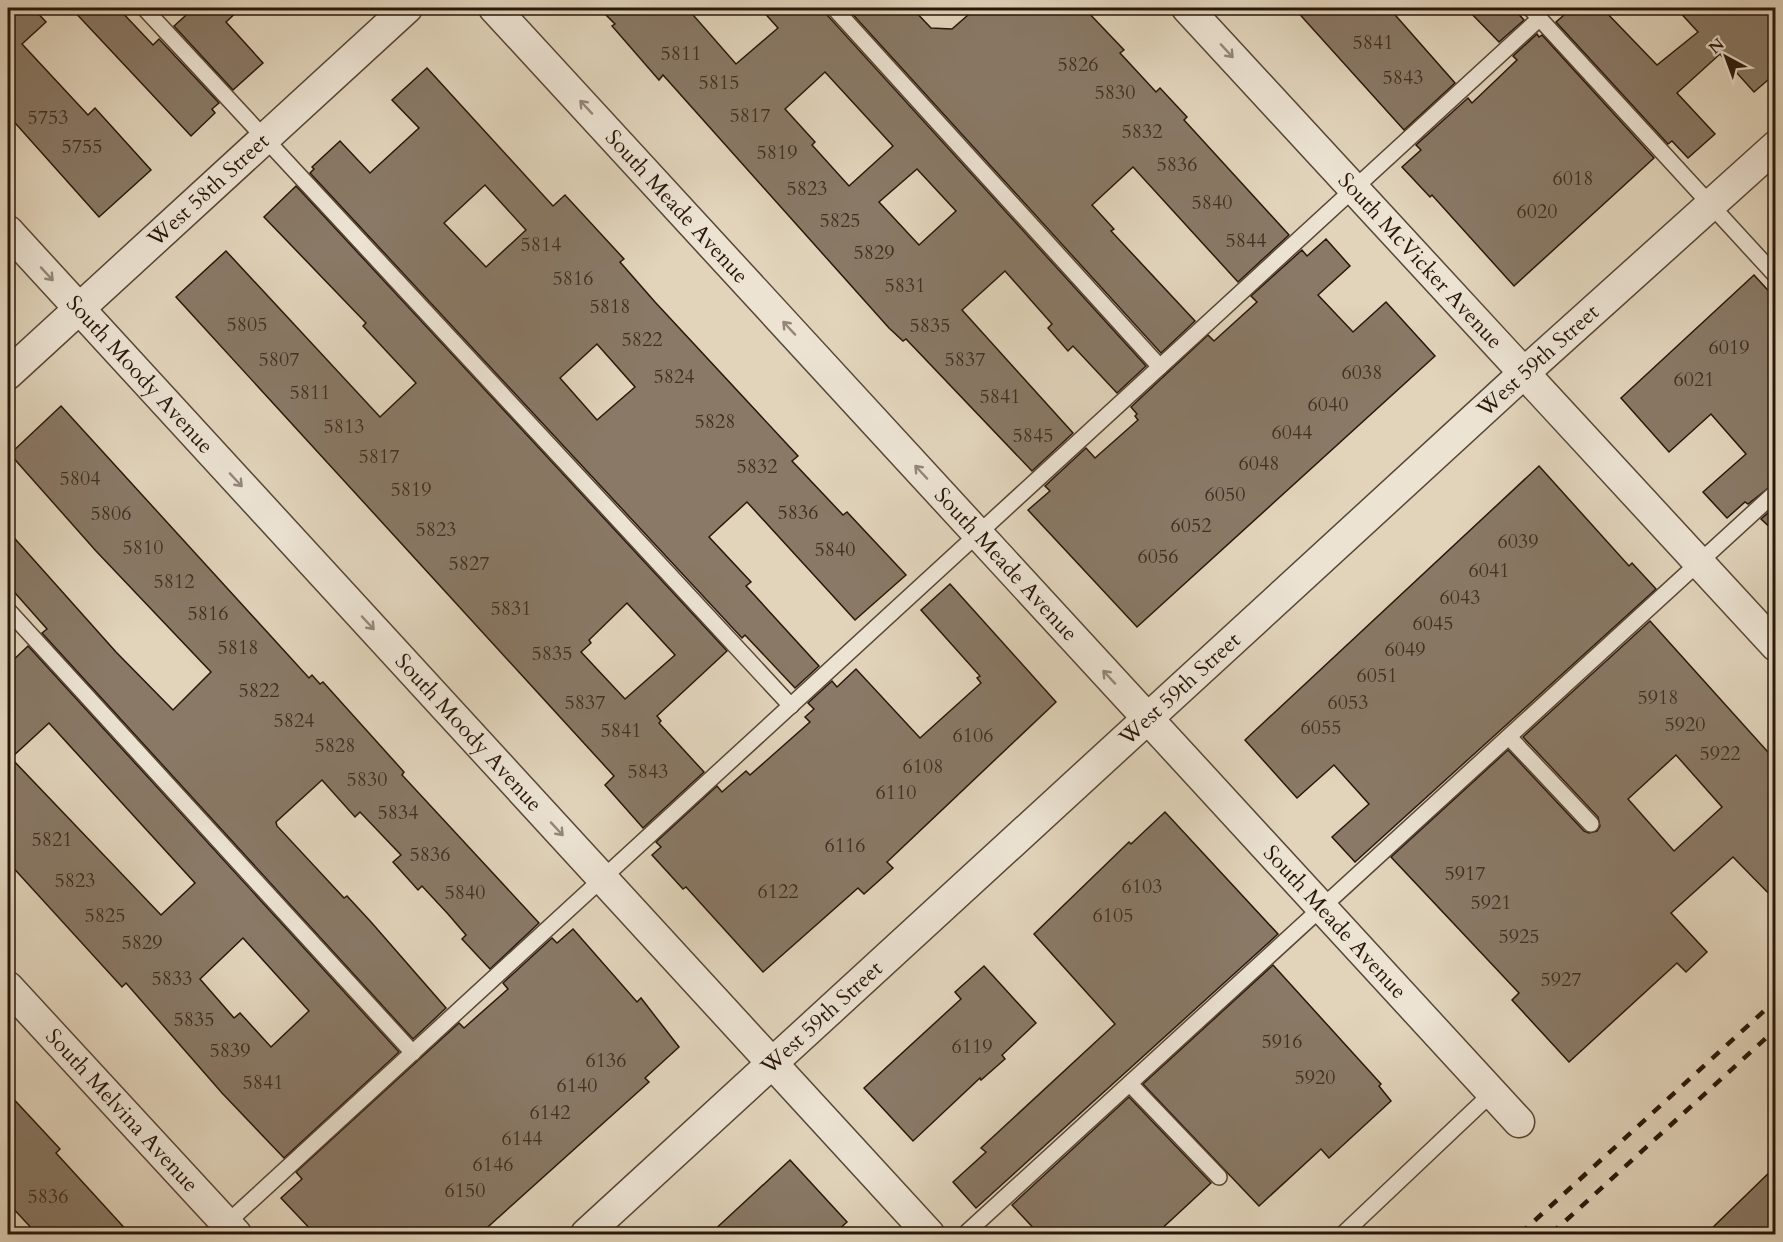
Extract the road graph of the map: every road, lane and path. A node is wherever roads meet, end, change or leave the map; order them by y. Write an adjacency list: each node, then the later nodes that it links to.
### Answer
1 (144, 8): 7 (lane)
2 (407, 8): 7 (street, West 58th Street)
3 (494, 8): 18 (street, South Meade Avenue, one-way to 3)
4 (834, 8): 14 (lane)
5 (1187, 8): 9 (street, South McVicker Avenue, one-way to 9)
6 (1535, 13): 9 (lane); 10 (lane)
7 (264, 139): 13 (street, West 58th Street); 22 (lane)
8 (1776, 146): 10 (street, West 59th Street)
9 (1354, 188): 14 (lane); 16 (street, South McVicker Avenue)
10 (1710, 206): 12 (lane); 16 (street, West 59th Street)
11 (8, 231): 13 (street, South Moody Avenue, one-way to 13)
12 (1776, 276)
13 (79, 309): 15 (street, West 58th Street); 26 (street, South Moody Avenue, one-way to 26)
14 (1160, 367): 18 (lane)
15 (8, 374)
16 (1524, 374): 19 (street, South McVicker Avenue); 23 (street, West 59th Street)
17 (1776, 492): 19 (lane)
18 (978, 534): 22 (lane); 23 (street, South Meade Avenue, one-way to 18)
19 (1698, 562): 21 (street, South McVicker Avenue); 24 (lane)
20 (8, 610): 29 (lane)
21 (1776, 646)
22 (791, 706): 26 (lane)
23 (1149, 720): 27 (street, South Meade Avenue); 30 (street, West 59th Street)
24 (1509, 737): 25 (lane); 27 (lane)
25 (1591, 824)
26 (603, 878): 29 (lane); 30 (street, South Moody Avenue)
27 (1322, 909): 31 (lane); 32 (street, South Meade Avenue)
28 (8, 987): 35 (street, South Melvina Avenue)
29 (413, 1053): 35 (lane)
30 (773, 1064): 36 (street, West 59th Street); 37 (street, South Moody Avenue)
31 (1130, 1084): 34 (lane); 38 (lane)
32 (1492, 1093): 33 (street, South Meade Avenue); 39 (lane)
33 (1519, 1122)
34 (1219, 1177)
35 (225, 1231)
36 (586, 1234)
37 (929, 1234)
38 (965, 1234)
39 (1343, 1234)

